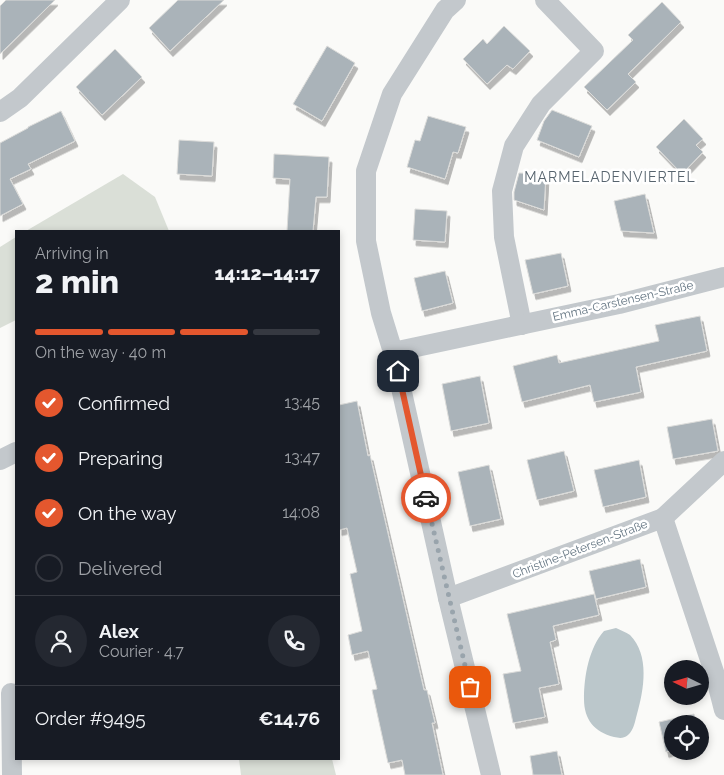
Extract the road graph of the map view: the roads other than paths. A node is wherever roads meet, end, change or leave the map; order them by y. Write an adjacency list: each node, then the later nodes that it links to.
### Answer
1 (120, 0): 4 (street)
2 (456, 0): 7 (street)
3 (544, 0): 6 (street)
4 (0, 112)
5 (724, 277): 6 (street, Emma-Carstensen-Straße)
6 (522, 325): 7 (street, Emma-Carstensen-Straße)
7 (393, 352): 12 (street)
8 (15, 452): 9 (street)
9 (0, 460)
10 (724, 461): 11 (street)
11 (663, 518): 12 (street, Christine-Petersen-Straße); 14 (street, Christine-Petersen-Straße)
12 (448, 598): 16 (street)
13 (9, 692): 15 (street)
14 (724, 710)
15 (12, 775)
16 (491, 775)

